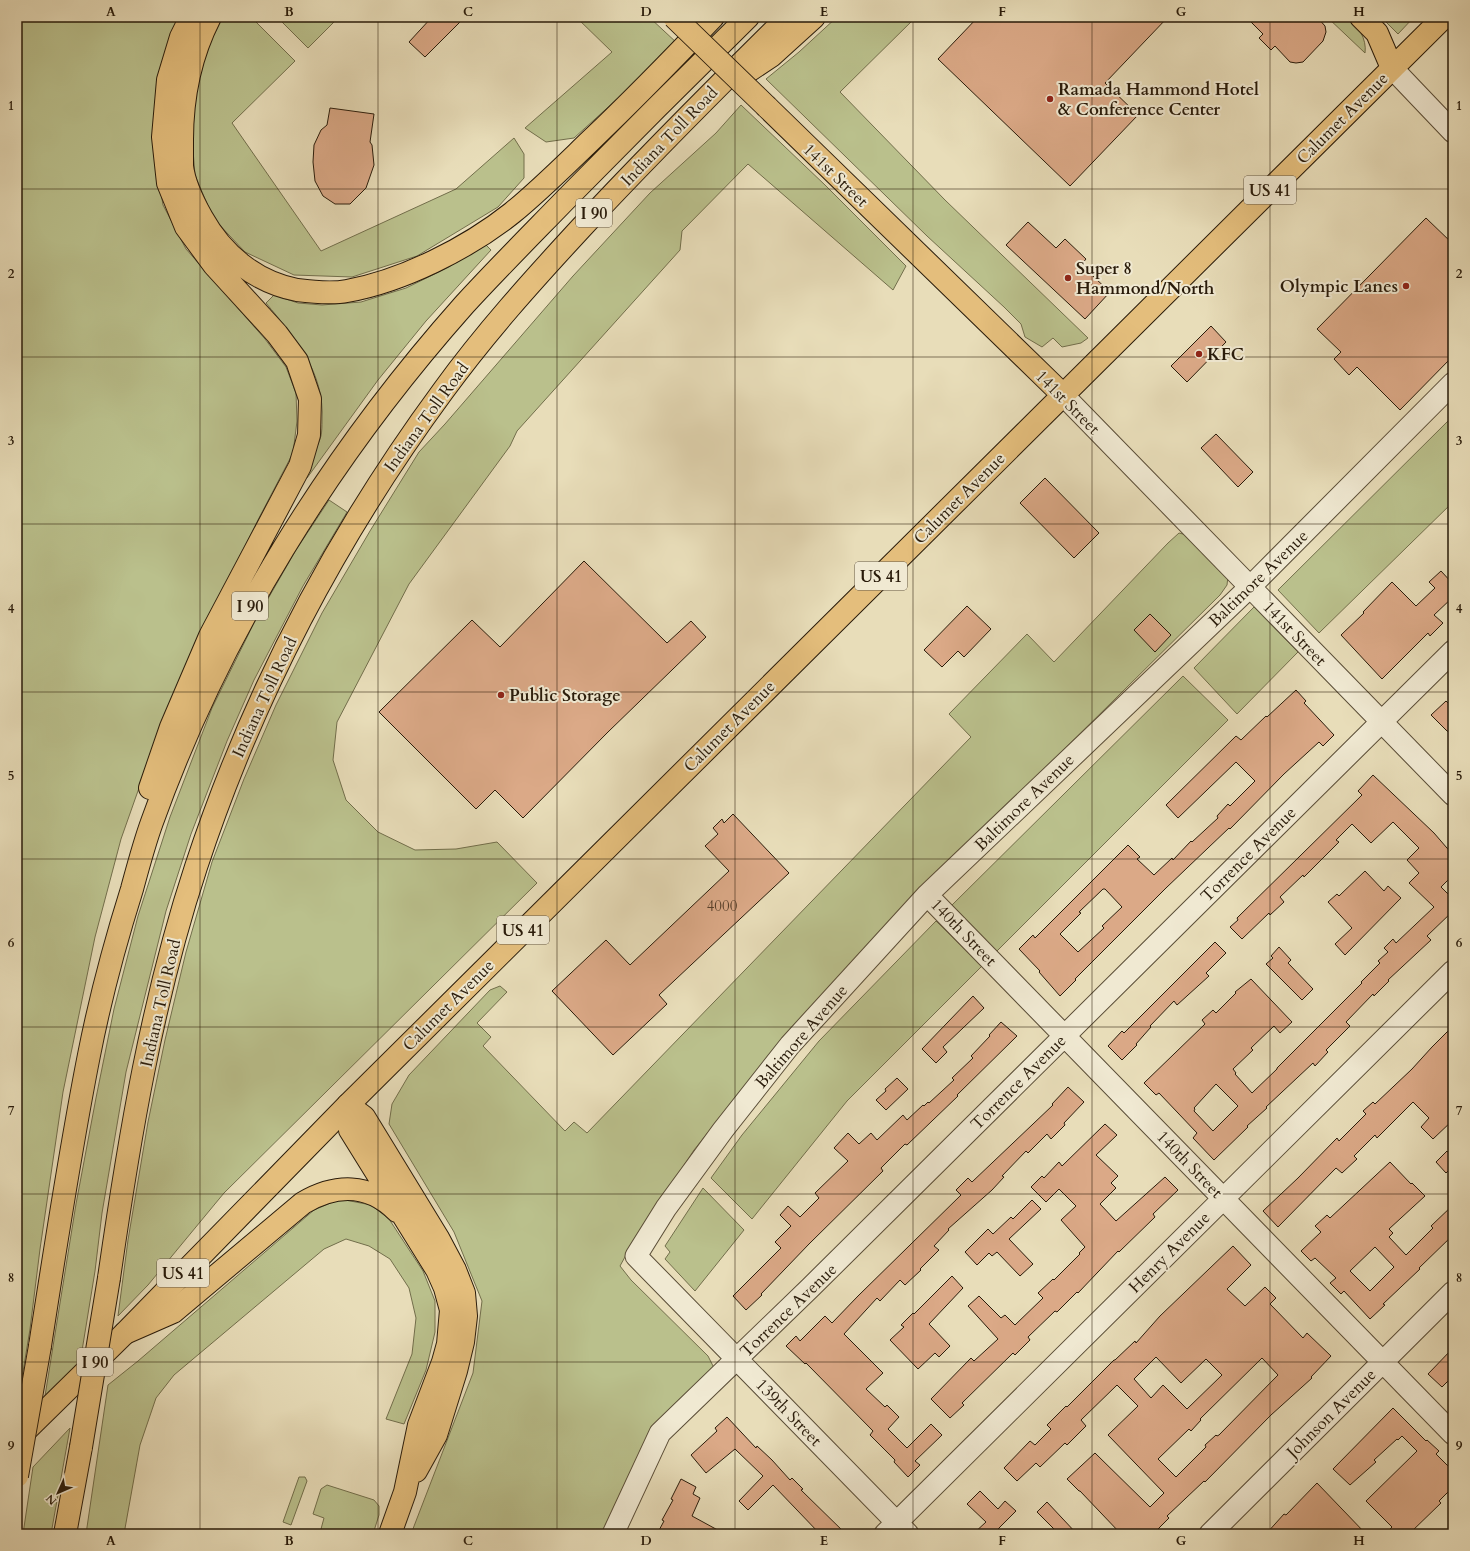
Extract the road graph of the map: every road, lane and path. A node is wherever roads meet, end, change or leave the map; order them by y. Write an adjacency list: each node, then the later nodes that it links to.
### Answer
1 (191, 17): 20 (main road)
2 (210, 17): 4 (main road)
3 (674, 17): 14 (main road, 141st Street, bridge)
4 (713, 17)
5 (748, 17): 20 (main road, Indiana Toll Road / I 90)
6 (788, 17): 11 (main road, Indiana Toll Road / I 90)
7 (814, 17): 11 (main road)
8 (1361, 17): 10 (main road)
9 (1444, 17): 10 (main road, Calumet Avenue / US 41)
10 (1392, 68): 12 (street); 14 (main road, Calumet Avenue / US 41)
11 (700, 104): 36 (main road, Indiana Toll Road / I 90, bridge)
12 (1453, 132)
13 (1453, 383): 15 (street, Baltimore Avenue)
14 (1062, 395): 15 (street, 141st Street); 23 (main road, Calumet Avenue / US 41)
15 (1250, 587): 17 (street, 141st Street); 19 (street, Baltimore Avenue)
16 (1453, 651): 17 (street, Torrence Avenue)
17 (1382, 722): 18 (street, 141st Street); 22 (street, Torrence Avenue)
18 (1453, 795)
19 (927, 895): 22 (street, 140th Street); 26 (street, Baltimore Avenue)
20 (116, 942): 33 (main road, Indiana Toll Road / I 90, bridge)
21 (1453, 971): 24 (street, Henry Avenue)
22 (1064, 1035): 24 (street, 140th Street); 29 (street, Torrence Avenue)
23 (348, 1105): 25 (main road); 28 (main road, Calumet Avenue / US 41); 34 (main road)
24 (1223, 1198): 30 (street, 140th Street); 35 (street, Henry Avenue)
25 (408, 1223): 28 (main road); 34 (main road)
26 (636, 1256): 29 (street, 139th Street)
27 (1453, 1292): 30 (street, Johnson Avenue)
28 (125, 1333): 32 (main road, Calumet Avenue / US 41)
29 (738, 1359): 35 (street, 139th Street); 38 (street, Torrence Avenue)
30 (1383, 1361): 31 (street, 140th Street); 39 (street, Johnson Avenue)
31 (1453, 1434)
32 (17, 1440)
33 (17, 1476)
34 (405, 1492): 37 (main road)
35 (896, 1530)
36 (66, 1533)
37 (390, 1534)
38 (613, 1534)
39 (1210, 1534)

